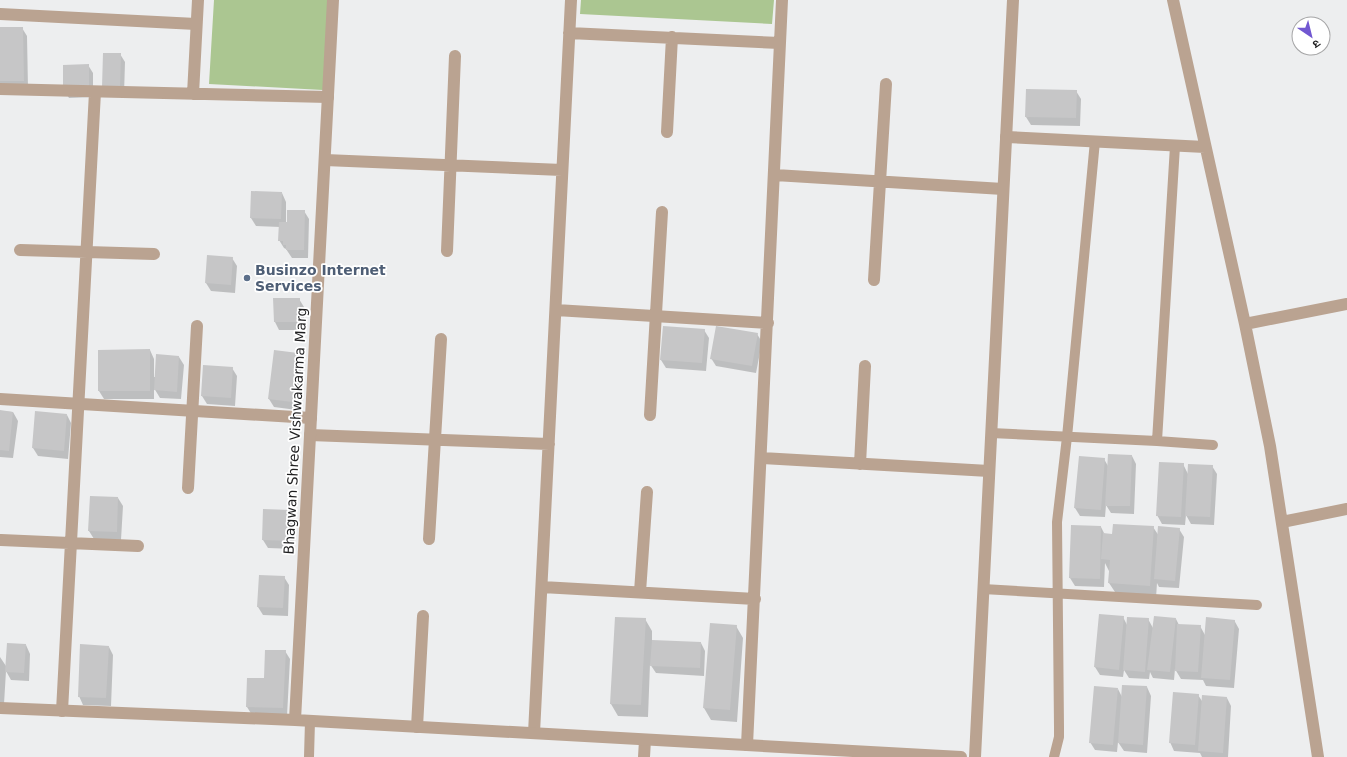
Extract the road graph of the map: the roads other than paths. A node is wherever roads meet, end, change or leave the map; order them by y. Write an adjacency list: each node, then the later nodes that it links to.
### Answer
1 (198, 0): 8 (street)
2 (333, 0): 17 (street, Bhagwan Shree Vishwakarma Marg)
3 (571, 0): 9 (street)
4 (782, 0): 11 (street)
5 (1013, 0): 19 (street)
6 (1173, 0): 22 (street)
7 (0, 14): 8 (street)
8 (196, 24): 16 (street)
9 (569, 33): 10 (street); 25 (street)
10 (672, 37): 11 (street); 18 (street)
11 (780, 42): 26 (street)
12 (455, 56): 24 (street)
13 (886, 84): 27 (street)
14 (0, 89): 15 (street)
15 (95, 92): 16 (street); 32 (street)
16 (193, 94): 17 (street)
17 (328, 97): 23 (street, Bhagwan Shree Vishwakarma Marg)
18 (667, 132)
19 (1006, 136): 20 (street); 28 (street)
20 (1095, 141): 21 (street); 50 (lane)
21 (1175, 146): 22 (street); 52 (lane)
22 (1205, 147): 39 (street)
23 (325, 160): 24 (street); 47 (street, Bhagwan Shree Vishwakarma Marg)
24 (451, 166): 25 (street); 31 (street)
25 (562, 170): 36 (street)
26 (775, 175): 27 (street); 38 (street)
27 (880, 181): 28 (street); 34 (street)
28 (1003, 189): 48 (street)
29 (662, 212): 37 (street)
30 (20, 250): 32 (street)
31 (447, 251)
32 (86, 252): 33 (street); 44 (street)
33 (154, 254)
34 (874, 280)
35 (1347, 304): 39 (street)
36 (556, 310): 37 (street); 53 (street)
37 (656, 317): 38 (street); 46 (street)
38 (768, 323): 55 (street)
39 (1245, 324): 61 (street)
40 (197, 326): 45 (street)
41 (441, 339): 51 (street)
42 (865, 366): 56 (street)
43 (0, 399): 44 (street)
44 (78, 404): 45 (street); 64 (street)
45 (192, 411): 47 (street); 58 (street)
46 (650, 415)
47 (311, 418): 49 (street, Bhagwan Shree Vishwakarma Marg)
48 (991, 433): 50 (lane); 57 (street)
49 (310, 435): 51 (street); 75 (street, Bhagwan Shree Vishwakarma Marg)
50 (1067, 437): 52 (lane); 69 (lane)
51 (435, 440): 53 (street); 62 (street)
52 (1157, 441): 54 (lane)
53 (549, 444): 66 (street)
54 (1213, 445)
55 (761, 458): 56 (street); 70 (street)
56 (860, 464): 57 (street)
57 (989, 471): 67 (street)
58 (188, 488)
59 (647, 492): 68 (street)
60 (1347, 509): 61 (street)
61 (1282, 522): 86 (street)
62 (429, 539)
63 (1, 540): 64 (street)
64 (71, 543): 65 (street); 74 (street)
65 (138, 546)
66 (542, 587): 68 (street); 78 (street)
67 (983, 589): 69 (lane); 84 (street)
68 (640, 592): 70 (street)
69 (1059, 593): 71 (lane); 85 (lane)
70 (755, 599): 80 (street)
71 (1257, 605)
72 (423, 616): 77 (street)
73 (0, 708): 74 (street)
74 (62, 711): 75 (street)
75 (295, 720): 76 (street)
76 (310, 721): 77 (street); 81 (lane)
77 (417, 727): 78 (street)
78 (534, 733): 79 (street)
79 (645, 740): 80 (street); 82 (street)
80 (747, 745): 83 (street)
81 (308, 757)
82 (644, 757)
83 (961, 757)
84 (975, 757)
85 (1054, 757)
86 (1318, 757)

